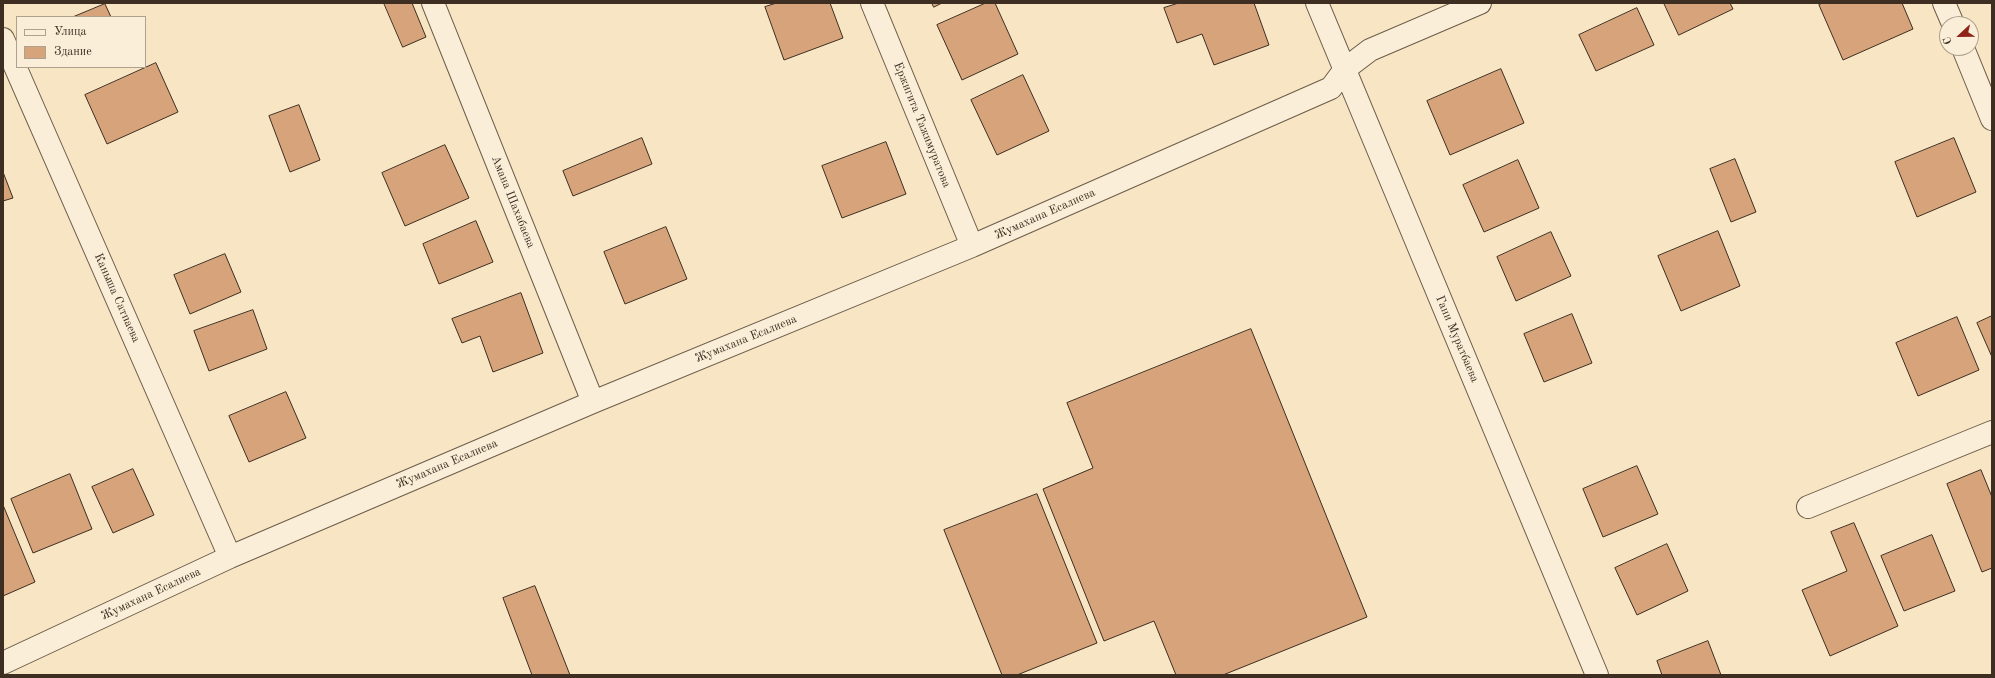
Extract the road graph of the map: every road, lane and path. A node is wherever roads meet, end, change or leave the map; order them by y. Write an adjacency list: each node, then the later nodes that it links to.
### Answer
1 (433, 3): 12 (street, Амана Шахабаева)
2 (872, 3): 11 (street, Ержигита Тажимуратова)
3 (1317, 3): 9 (street, Гани Муратбаева)
4 (1480, 3): 9 (street, Жумахана Есалиева)
5 (1944, 3): 6 (street)
6 (1950, 16)
7 (3, 39): 15 (street, Каныша Сатпаева)
8 (1966, 56): 10 (street)
9 (1345, 69): 11 (street, Жумахана Есалиева); 17 (street, Гани Муратбаева)
10 (1992, 119)
11 (972, 246): 12 (street, Жумахана Есалиева)
12 (593, 402): 15 (street, Жумахана Есалиева)
13 (1992, 432): 14 (street)
14 (1808, 507)
15 (230, 557): 16 (street, Жумахана Есалиева)
16 (3, 663)
17 (1597, 675)

